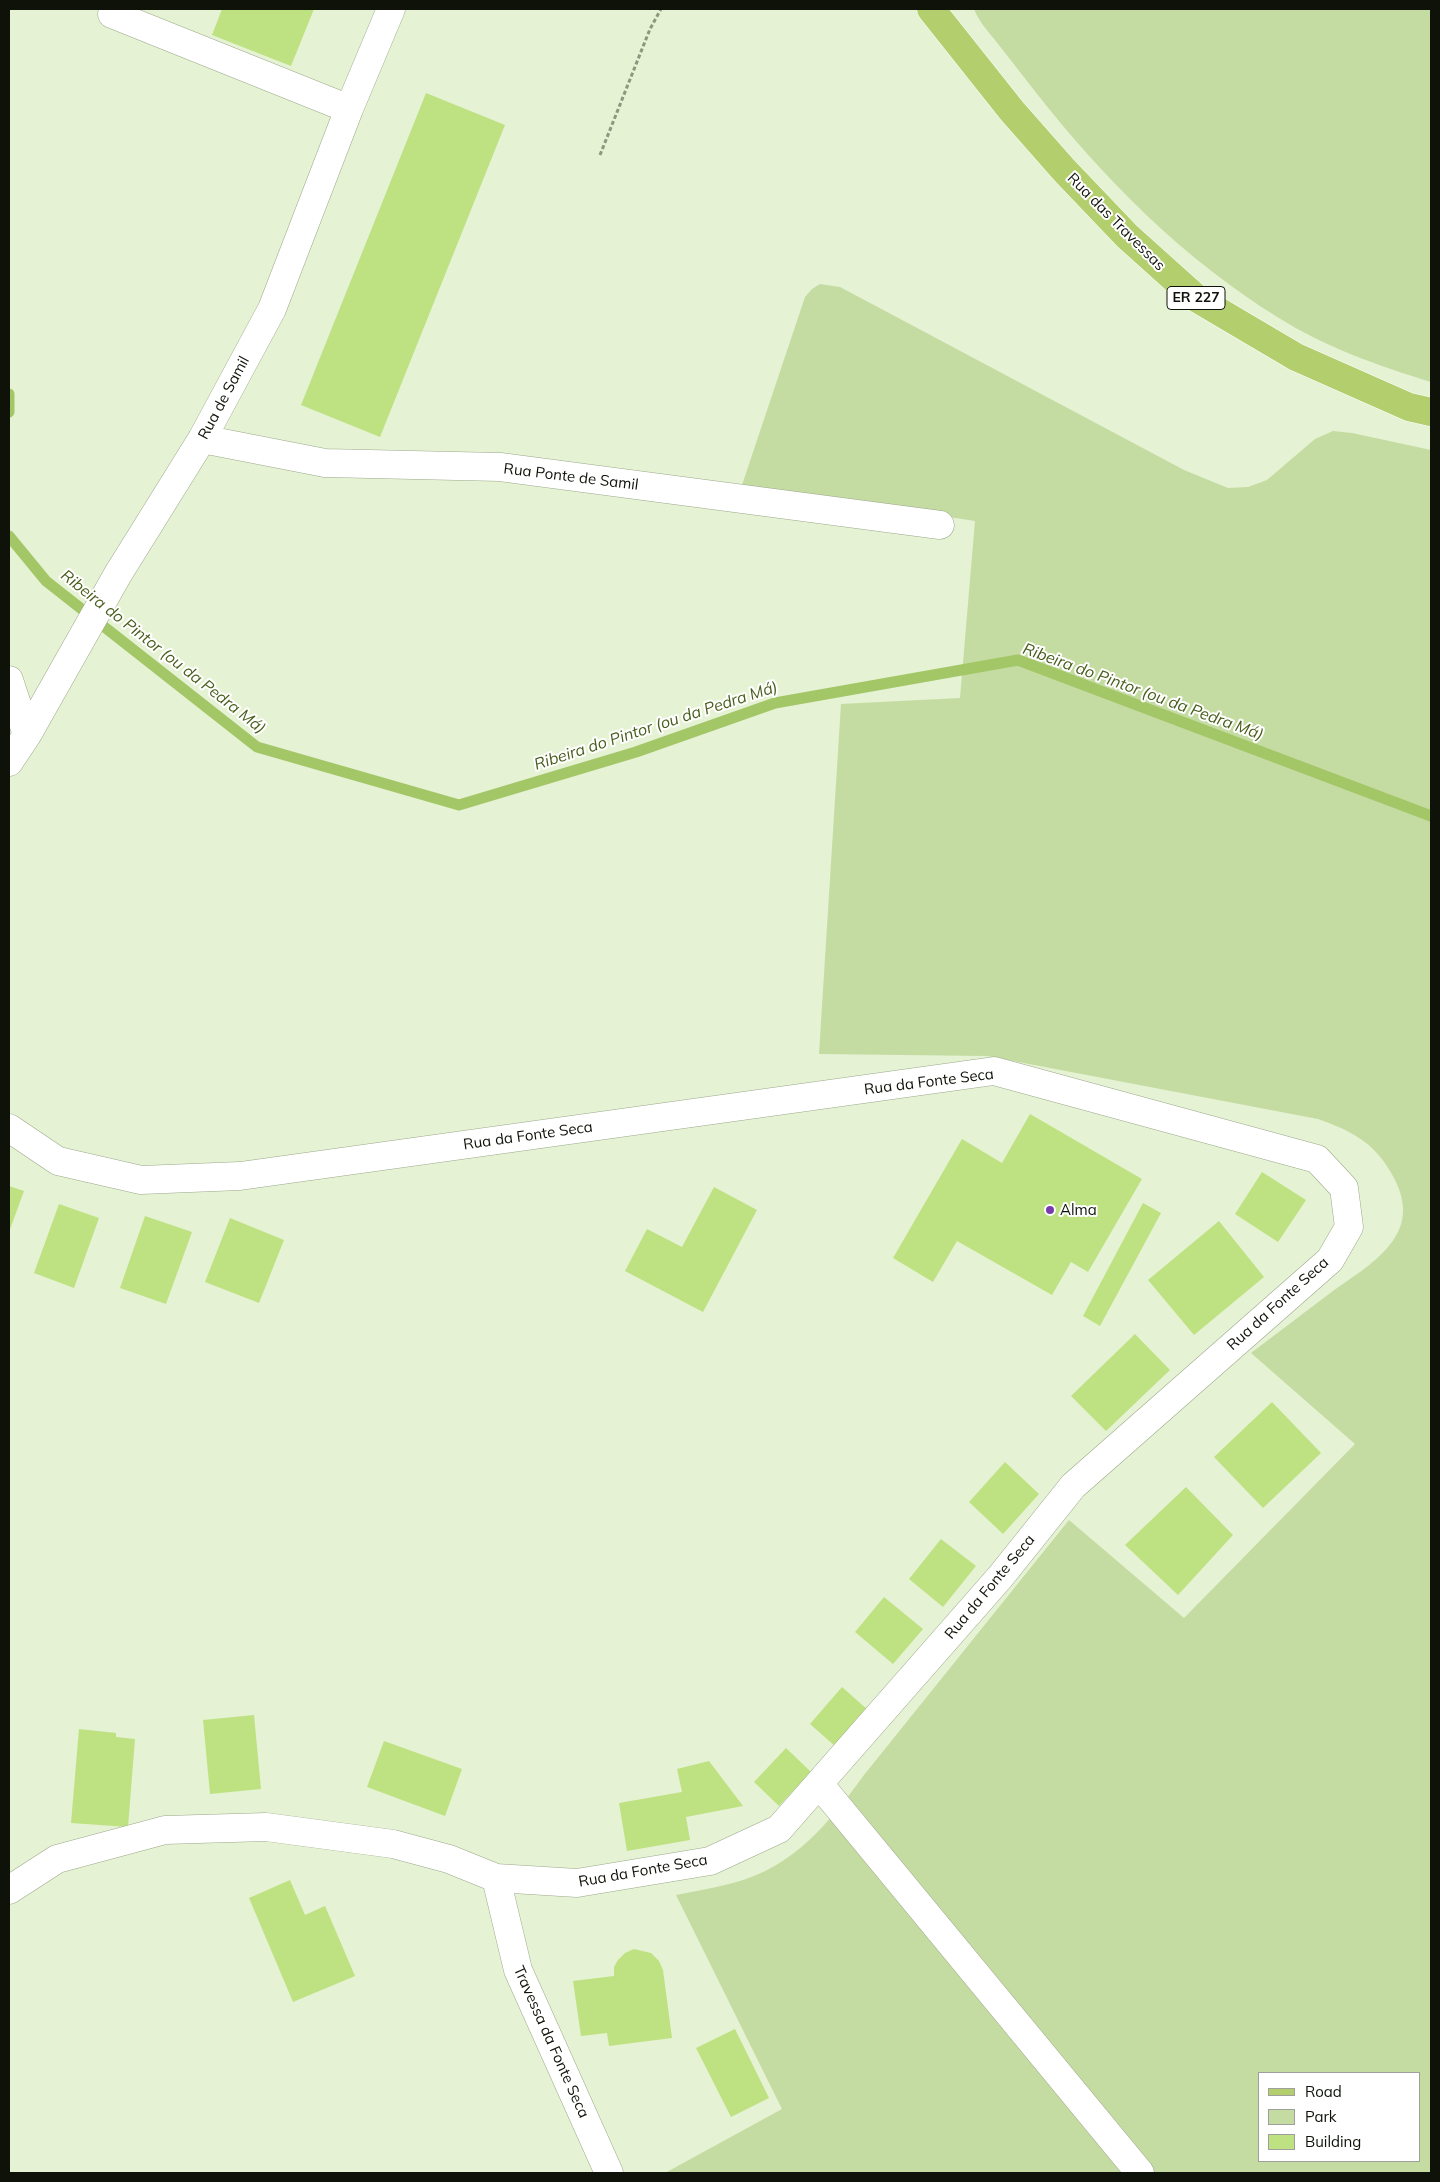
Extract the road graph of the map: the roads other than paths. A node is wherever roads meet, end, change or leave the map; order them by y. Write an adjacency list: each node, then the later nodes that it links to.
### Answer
1 (114, 9): 4 (street)
2 (391, 9): 4 (street, Rua de Samil)
3 (931, 9): 5 (main road, Rua das Travessas / ER 227)
4 (349, 109): 6 (street, Rua de Samil)
5 (1431, 412)
6 (202, 439): 7 (street, Rua Ponte de Samil); 9 (street, Rua de Samil)
7 (940, 525)
8 (9, 680): 9 (street)
9 (27, 735): 10 (street, Rua de Samil)
10 (9, 762)
11 (9, 1128): 12 (street, Rua da Fonte Seca)
12 (820, 1785): 13 (street, Rua da Fonte Seca); 16 (street)
13 (496, 1878): 14 (street, Rua da Fonte Seca); 15 (street, Travessa da Fonte Seca)
14 (9, 1890)
15 (609, 2173)
16 (1140, 2173)

